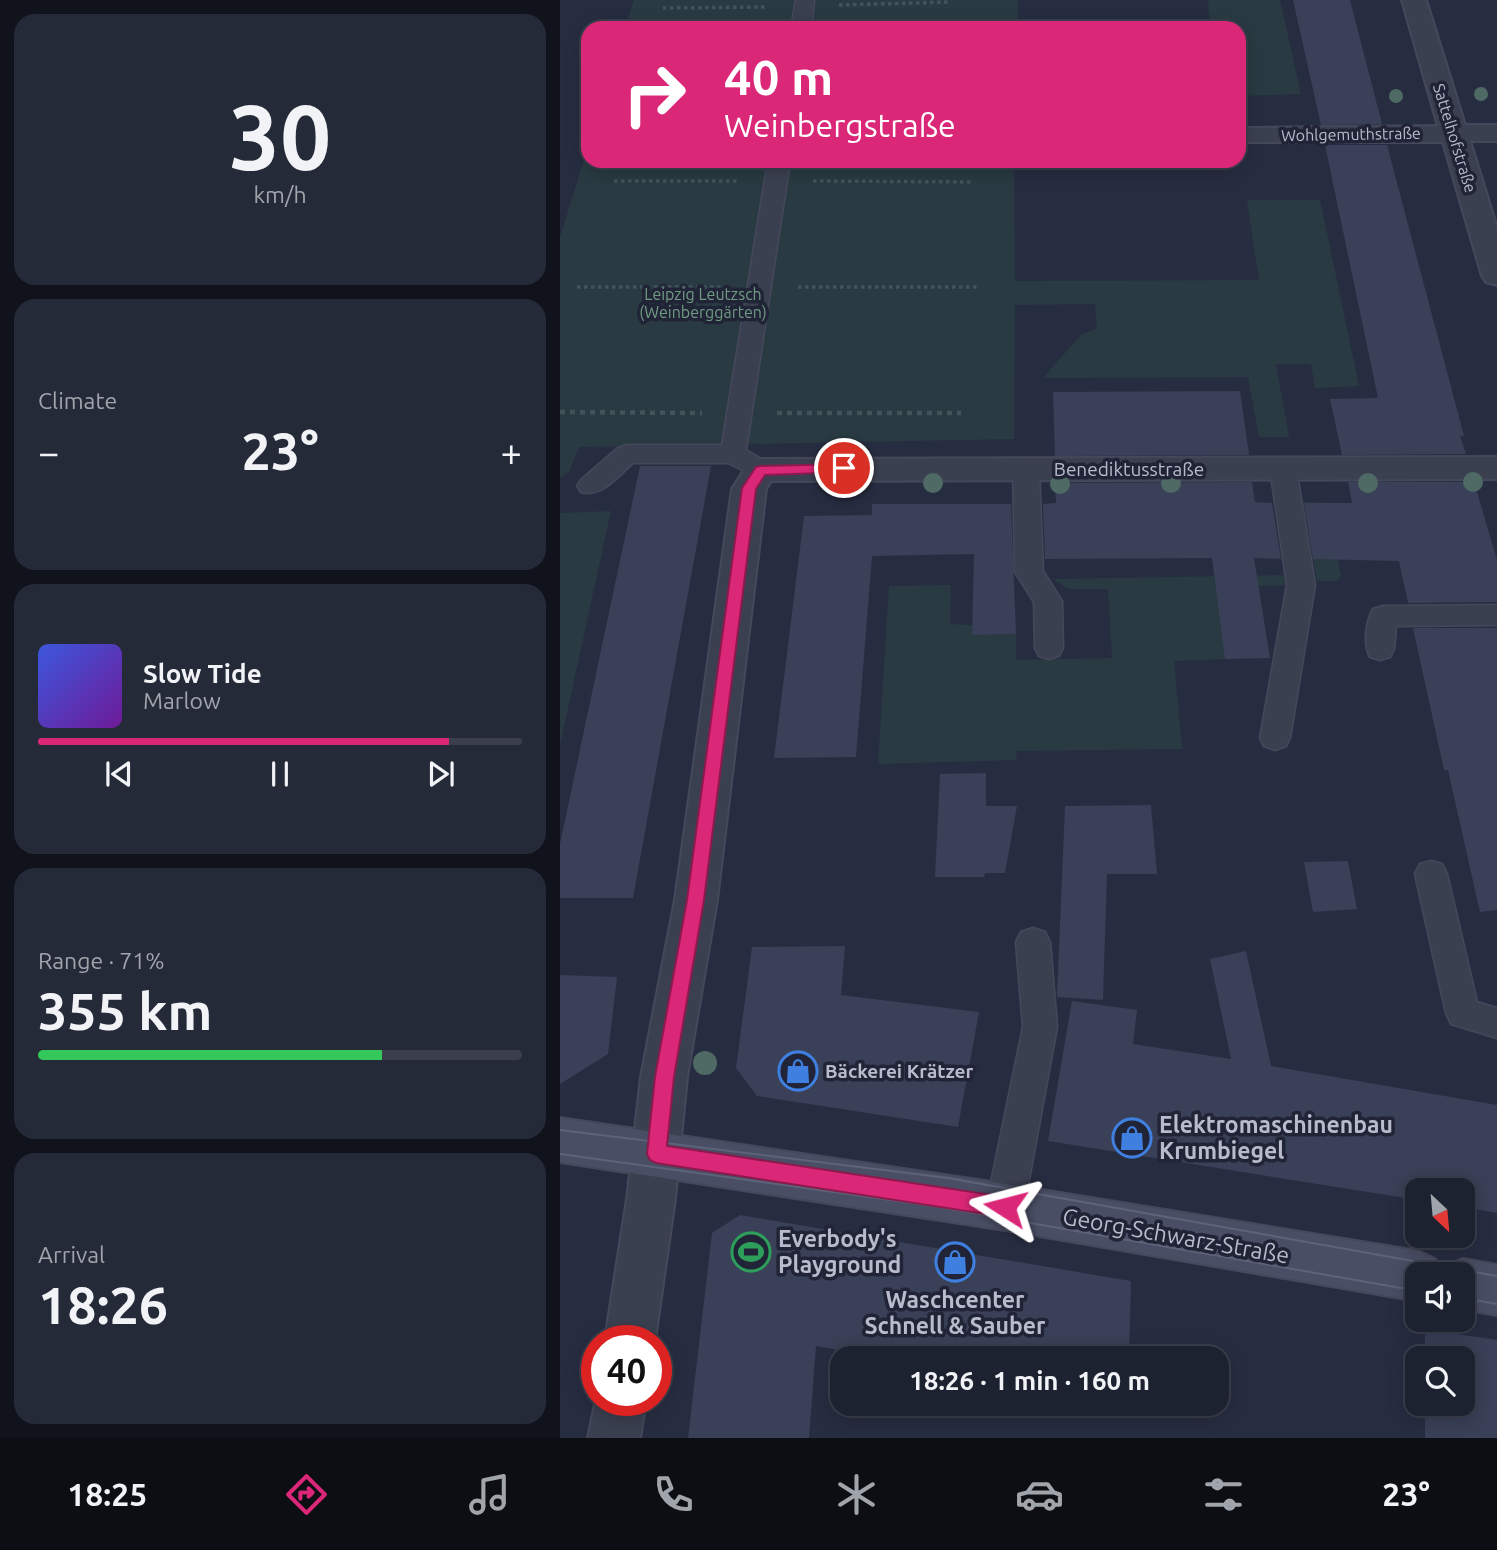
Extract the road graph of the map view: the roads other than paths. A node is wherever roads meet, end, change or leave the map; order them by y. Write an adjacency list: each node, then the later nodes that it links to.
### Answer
1 (1413, 0): 4 (street, Sattelhofstraße)
2 (805, 3): 3 (lane)
3 (802, 21)
4 (1453, 133): 5 (street, Wohlgemuthstraße); 6 (street, Wohlgemuthstraße); 8 (street, Sattelhofstraße)
5 (1497, 133)
6 (1247, 136)
7 (778, 168): 9 (lane)
8 (1497, 276)
9 (747, 462): 10 (street, Benediktusstraße); 13 (lane); 22 (street)
10 (1026, 468): 11 (street, Benediktusstraße); 15 (lane)
11 (1283, 468): 12 (street, Benediktusstraße); 17 (lane)
12 (1497, 468)
13 (590, 486)
14 (1497, 615): 16 (lane)
15 (1049, 648)
16 (1380, 649)
17 (1275, 738)
18 (1432, 874): 20 (lane)
19 (1033, 942): 23 (lane)
20 (1497, 1023)
21 (560, 1140): 22 (street, Georg-Schwarz-Straße)
22 (656, 1154): 23 (street, Georg-Schwarz-Straße); 27 (street)
23 (1005, 1207): 24 (street, Georg-Schwarz-Straße)
24 (1405, 1274)
25 (1475, 1286): 26 (street)
26 (1497, 1290)
27 (632, 1325)
28 (617, 1416): 29 (street)
29 (614, 1438)

